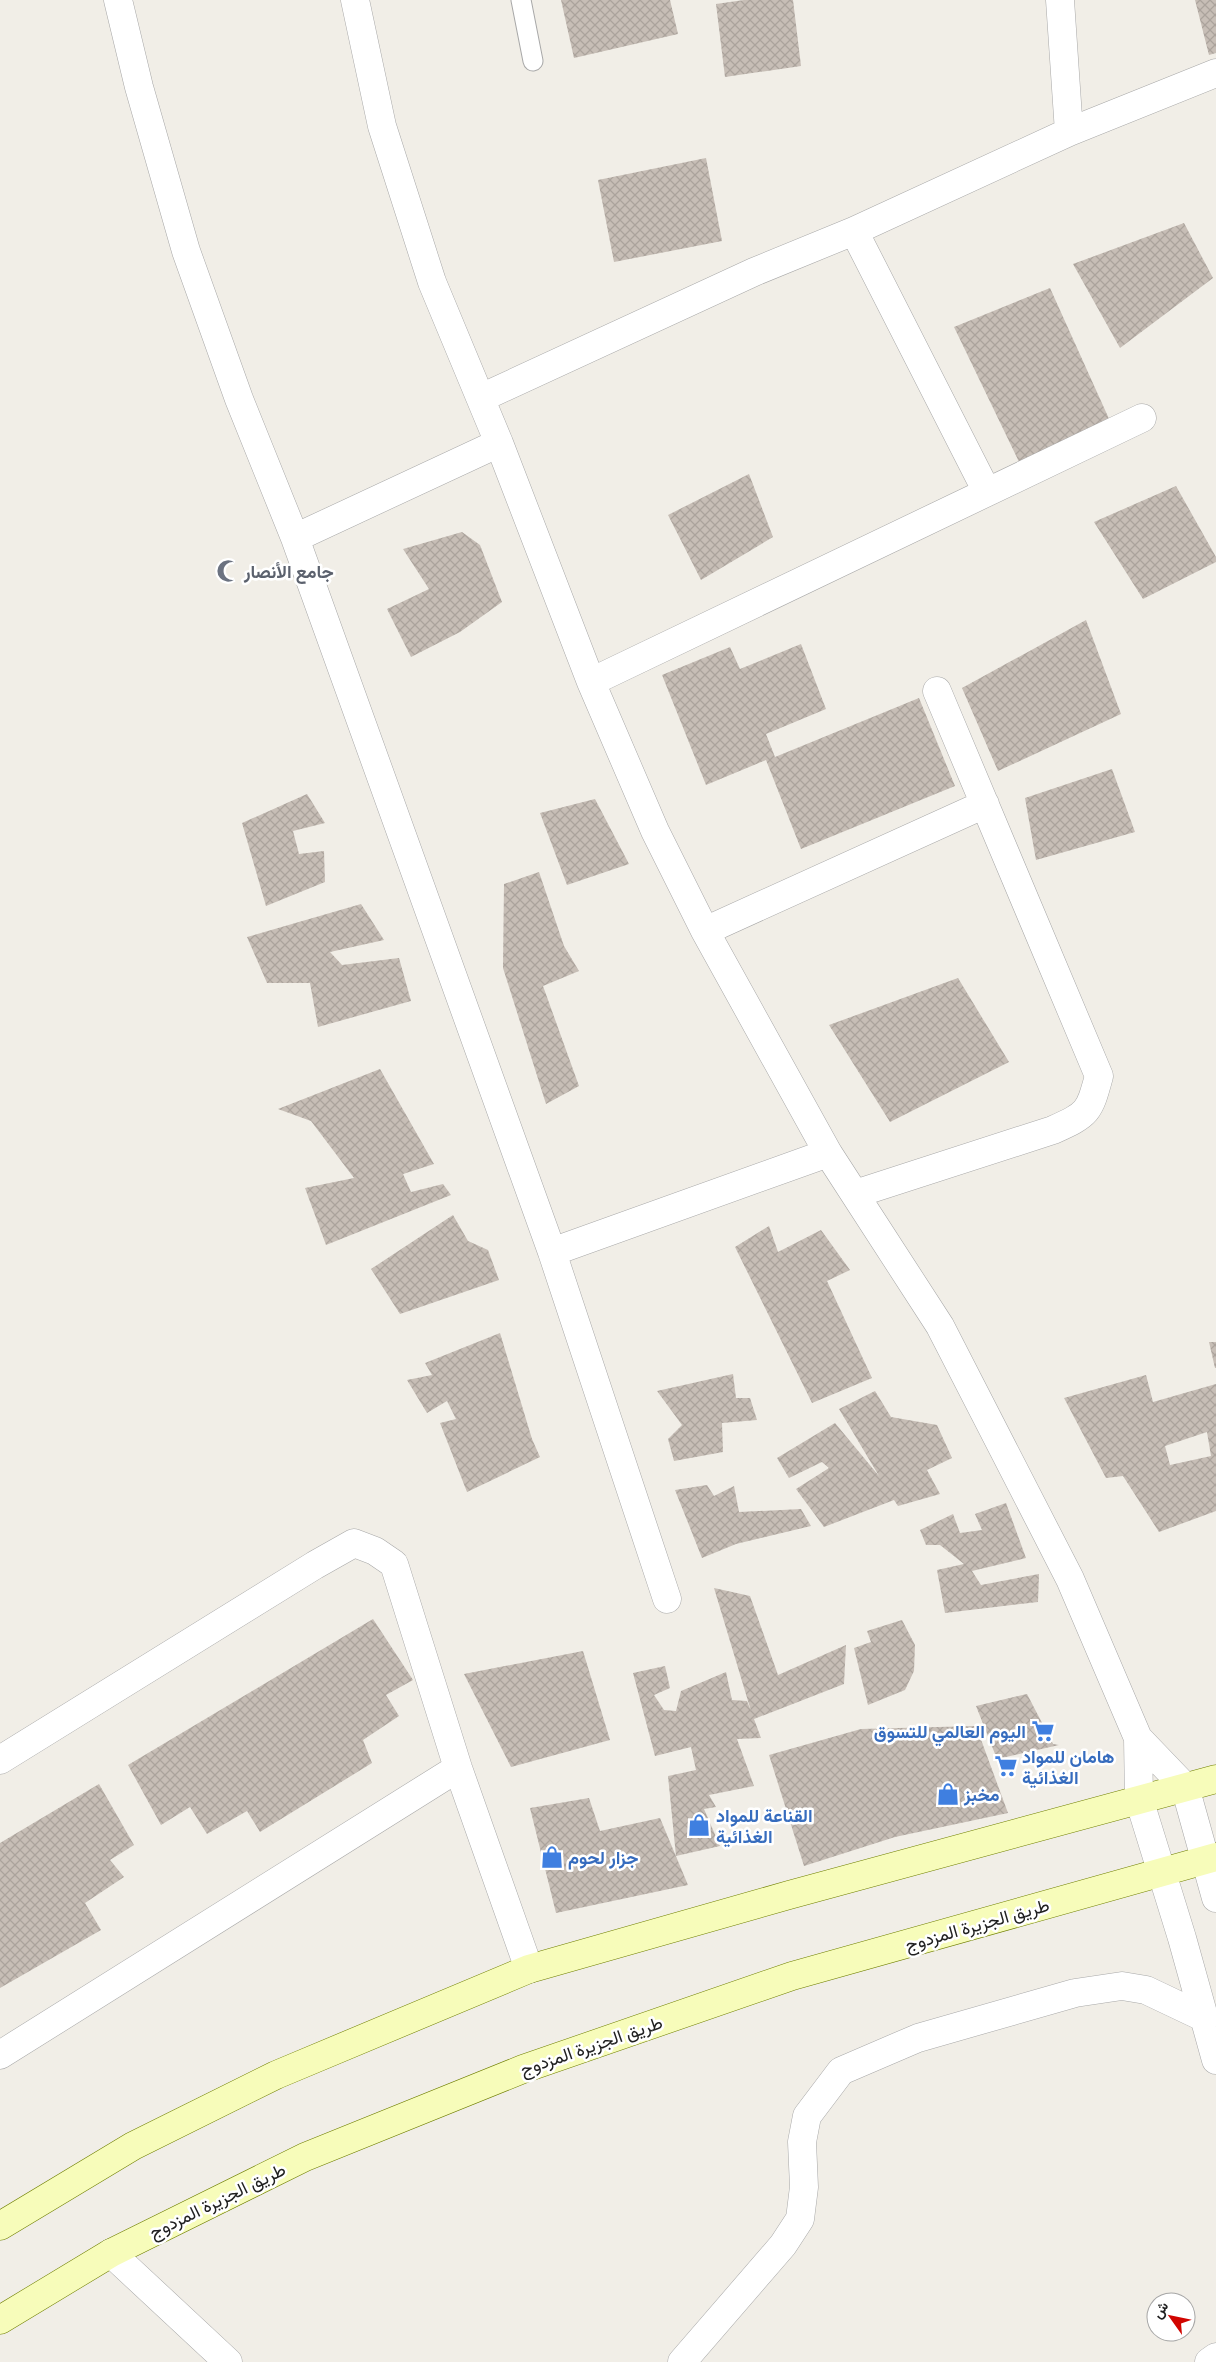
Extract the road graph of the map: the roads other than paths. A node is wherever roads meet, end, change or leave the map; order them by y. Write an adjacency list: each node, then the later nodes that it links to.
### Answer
1 (118, 0): 13 (street)
2 (355, 0): 9 (street)
3 (522, 0): 5 (lane)
4 (1060, 0): 7 (street)
5 (533, 61)
6 (1216, 73): 7 (street)
7 (1069, 132): 8 (street)
8 (854, 231): 9 (street); 12 (street)
9 (481, 398): 11 (street)
10 (1142, 418): 12 (street)
11 (499, 443): 13 (street); 14 (street)
12 (986, 492): 14 (street)
13 (295, 538): 20 (street)
14 (591, 682): 17 (street)
15 (937, 691): 16 (street)
16 (985, 804): 17 (street); 19 (street)
17 (704, 931): 18 (street)
18 (828, 1153): 19 (street); 20 (street)
19 (855, 1194): 22 (street)
20 (552, 1252): 21 (street)
21 (667, 1599)
22 (1138, 1738): 26 (street); 27 (street)
23 (0, 1760): 24 (street)
24 (458, 1768): 31 (street); 33 (street)
25 (1216, 1779): 26 (main road)
26 (1185, 1788): 27 (main road); 28 (street)
27 (1139, 1799): 29 (street); 31 (main road)
28 (1210, 1858): 29 (main road, طريق الجزيرة المزدوج); 30 (street)
29 (1161, 1871): 32 (street); 36 (main road, طريق الجزيرة المزدوج)
30 (1216, 1898)
31 (528, 1969): 35 (main road)
32 (1204, 2018): 34 (street); 40 (street)
33 (0, 2055)
34 (1216, 2060)
35 (0, 2226)
36 (111, 2253): 37 (main road, طريق الجزيرة المزدوج); 39 (street)
37 (0, 2320)
38 (1216, 2357): 41 (street)
39 (228, 2362)
40 (682, 2362)
41 (1209, 2362)

